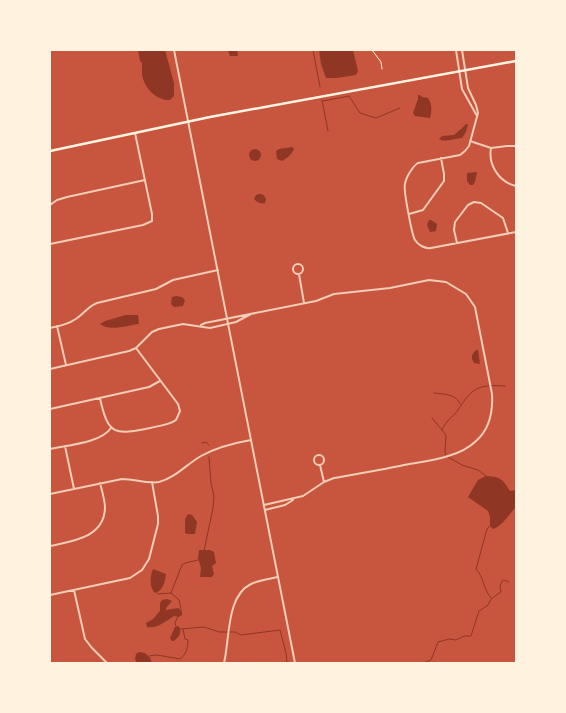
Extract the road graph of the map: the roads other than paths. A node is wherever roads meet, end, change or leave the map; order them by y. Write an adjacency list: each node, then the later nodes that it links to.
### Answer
1 (174, 50): 12 (street)
2 (456, 50): 6 (street)
3 (462, 50): 5 (street)
4 (516, 62): 5 (main road)
5 (465, 71): 6 (main road); 7 (street)
6 (459, 72): 8 (street); 12 (main road)
7 (469, 90): 8 (street); 9 (street)
8 (463, 92): 10 (street)
9 (474, 100): 10 (street); 11 (street)
10 (469, 101): 11 (street)
11 (478, 117): 14 (street)
12 (188, 122): 13 (main road); 27 (street)
13 (135, 133): 17 (main road); 19 (street)
14 (470, 141): 16 (street); 18 (street)
15 (516, 146): 16 (street)
16 (491, 148): 20 (street)
17 (50, 151)
18 (441, 158): 22 (street); 22 (street)
19 (145, 180): 21 (street); 26 (street)
20 (516, 186)
21 (50, 204)
22 (409, 214): 25 (street)
23 (516, 232): 24 (street)
24 (508, 234): 25 (street); 25 (street)
25 (457, 243)
26 (50, 244)
27 (218, 270): 31 (street); 33 (street)
28 (299, 274): 28 (street); 29 (street)
29 (305, 303): 30 (street); 48 (street)
30 (253, 313): 31 (street); 32 (street)
31 (227, 318): 32 (street); 34 (street)
32 (228, 324): 34 (street); 43 (street)
33 (57, 326): 35 (street); 37 (street)
34 (201, 326): 36 (street)
35 (50, 328)
36 (136, 348): 37 (street); 39 (street)
37 (66, 365): 38 (street)
38 (50, 368)
39 (160, 381): 40 (street); 42 (street)
40 (100, 398): 41 (street); 42 (street)
41 (50, 409)
42 (111, 428): 44 (street)
43 (251, 440): 47 (street); 53 (street)
44 (65, 446): 45 (street); 50 (street)
45 (50, 449)
46 (320, 465): 46 (street); 48 (street)
47 (152, 482): 49 (street); 57 (street)
48 (324, 482): 52 (street)
49 (100, 483): 50 (street); 55 (street)
50 (74, 489): 51 (street)
51 (50, 494)
52 (295, 499): 53 (street); 54 (street)
53 (264, 505): 54 (street)
54 (265, 510): 56 (street)
55 (50, 546)
56 (278, 577): 60 (street); 63 (street)
57 (74, 590): 58 (street); 59 (street)
58 (50, 595)
59 (107, 663)
60 (224, 663)
61 (253, 663): 62 (street)
62 (256, 663)
63 (295, 663)

